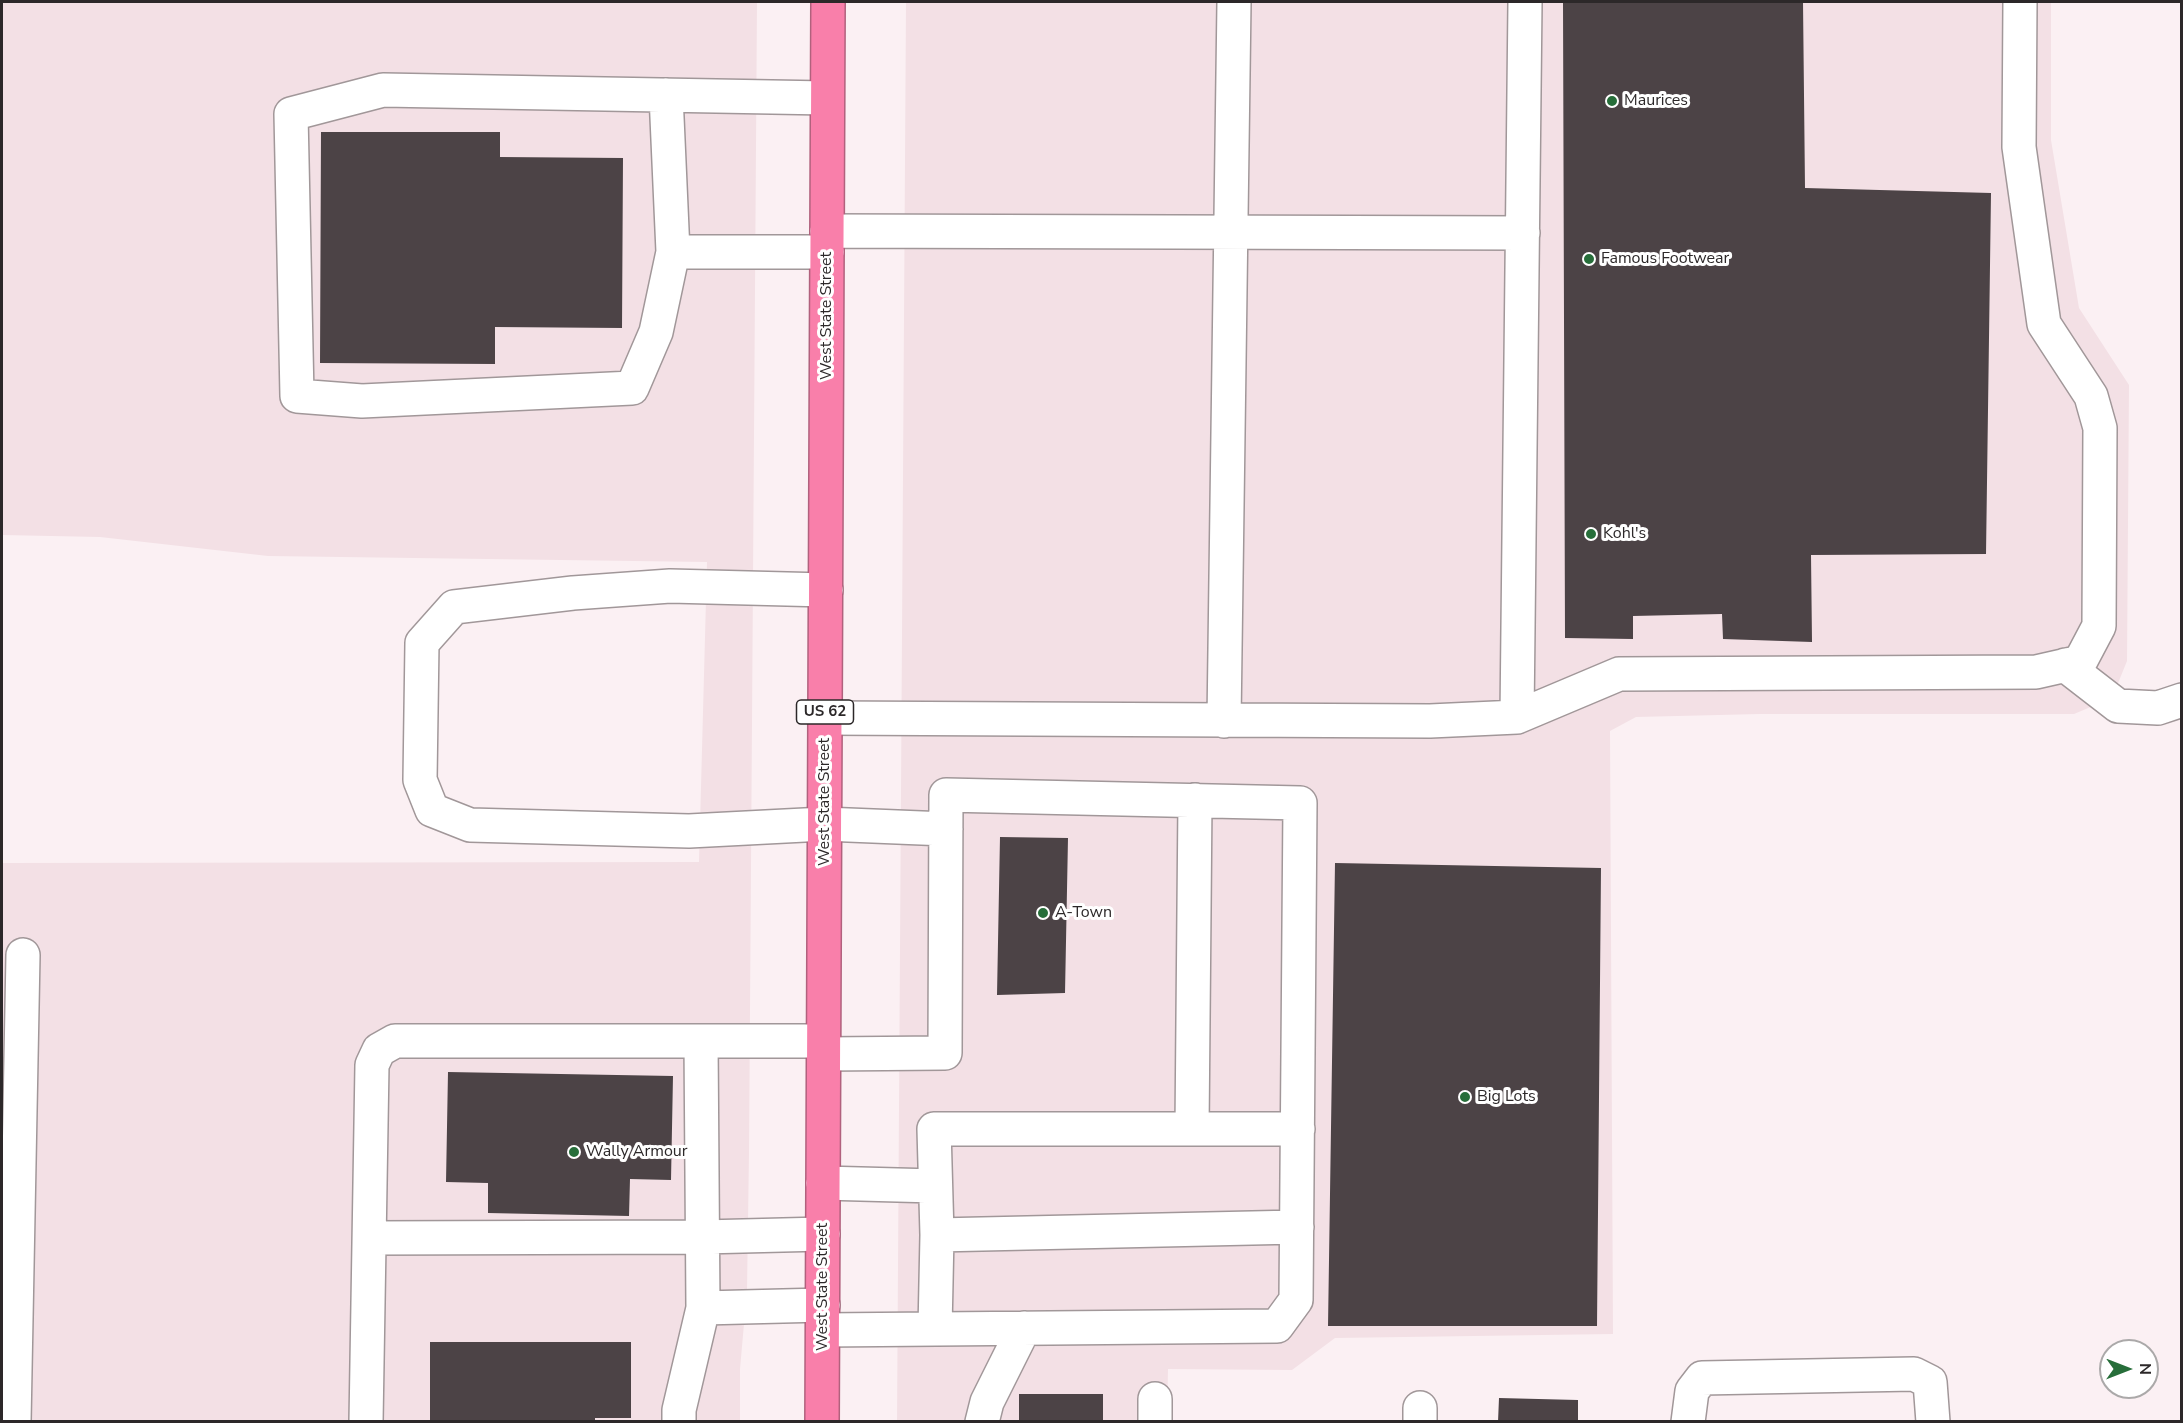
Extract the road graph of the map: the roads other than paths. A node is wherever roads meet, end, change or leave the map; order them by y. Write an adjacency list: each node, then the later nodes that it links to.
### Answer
1 (828, 2): 6 (highway, West State Street / US 62)
2 (1234, 2): 7 (lane)
3 (1525, 2): 8 (lane)
4 (2020, 2): 12 (lane)
5 (666, 95): 6 (lane); 10 (lane); 10 (lane)
6 (827, 98): 9 (highway, West State Street / US 62)
7 (1232, 232): 8 (lane); 9 (lane); 16 (lane)
8 (1523, 233): 14 (lane)
9 (827, 242): 10 (lane); 11 (highway, West State Street / US 62)
10 (673, 252)
11 (826, 590): 15 (highway, West State Street / US 62); 18 (lane)
12 (2065, 665): 13 (lane); 14 (lane)
13 (2181, 700)
14 (1517, 717): 16 (lane)
15 (825, 718): 16 (lane); 18 (highway, West State Street / US 62)
16 (1224, 721)
17 (1195, 800): 19 (lane); 23 (lane); 24 (lane)
18 (824, 824): 19 (lane); 22 (highway, West State Street / US 62)
19 (946, 829): 22 (lane)
20 (23, 955): 36 (lane)
21 (701, 1041): 22 (lane); 30 (lane); 31 (lane)
22 (824, 1048): 25 (highway, West State Street / US 62)
23 (1192, 1129): 24 (lane); 26 (lane)
24 (1298, 1129): 27 (lane)
25 (823, 1183): 26 (lane); 28 (highway, West State Street / US 62)
26 (936, 1186): 29 (lane)
27 (1297, 1227): 29 (lane); 34 (lane)
28 (823, 1234): 30 (lane); 33 (highway, West State Street / US 62)
29 (937, 1235): 35 (lane)
30 (703, 1237): 31 (lane); 32 (lane)
31 (370, 1238): 37 (lane)
32 (703, 1308): 33 (lane); 38 (lane)
33 (823, 1318): 35 (lane); 39 (highway, West State Street / US 62)
34 (1024, 1328): 35 (lane); 40 (lane)
35 (935, 1329)
36 (14, 1422)
37 (366, 1422)
38 (679, 1422)
39 (822, 1422)
40 (982, 1422)
41 (1688, 1422): 42 (lane)
42 (1933, 1422)

